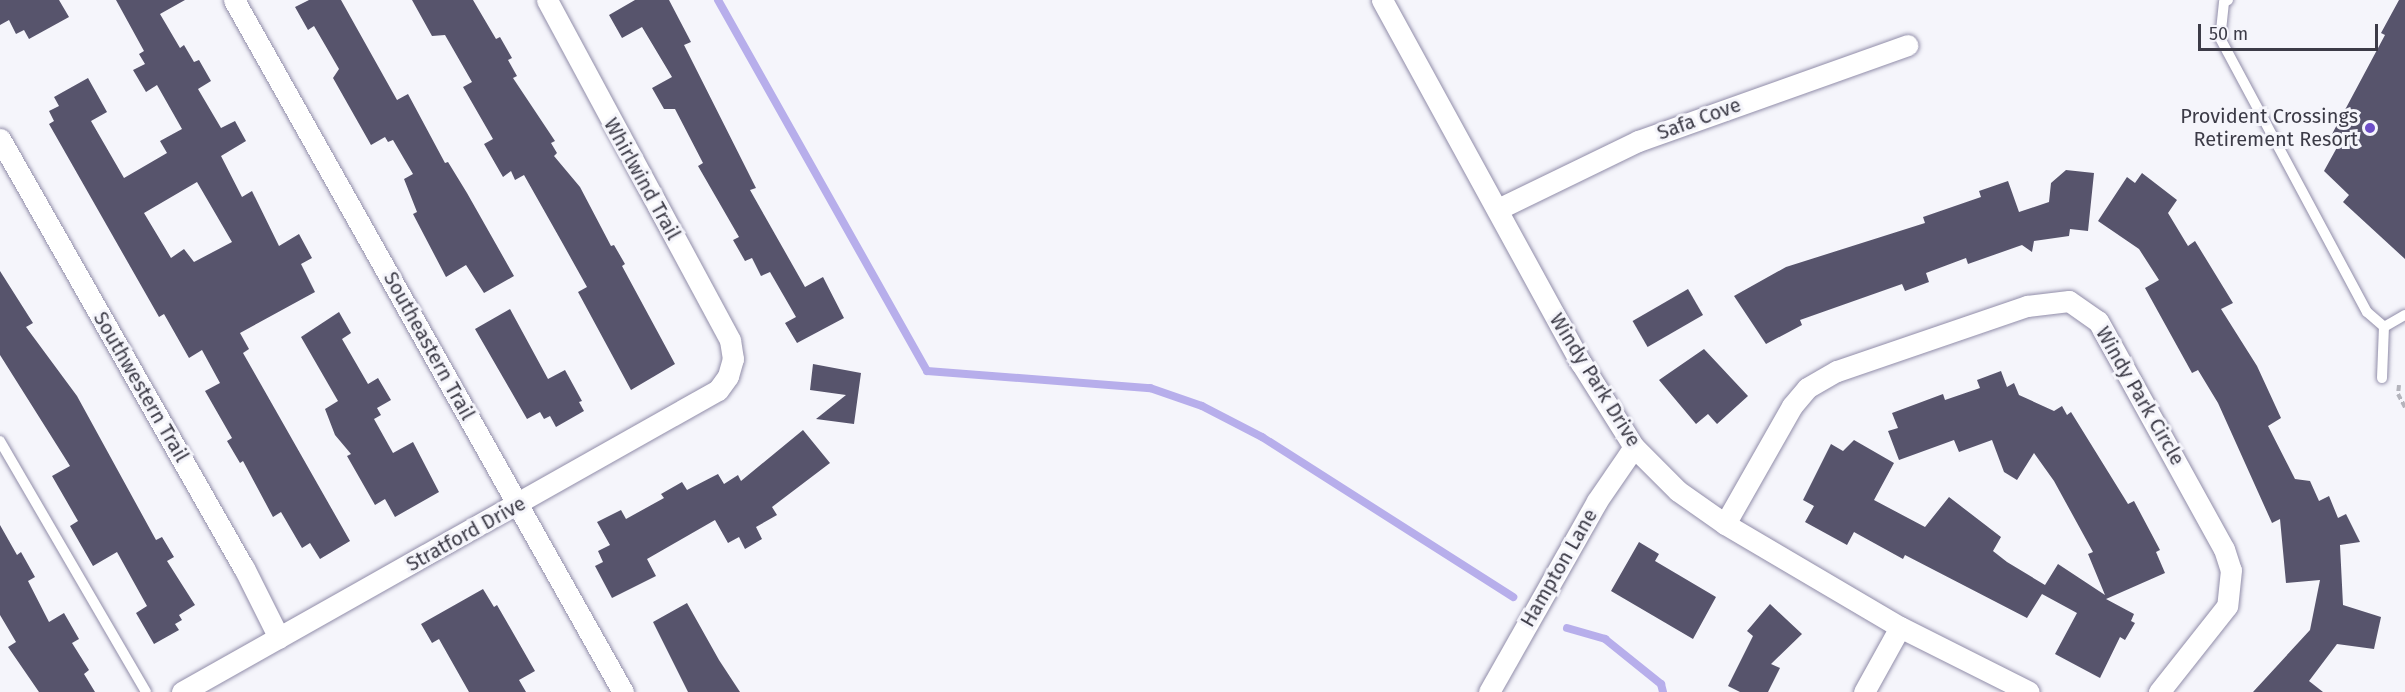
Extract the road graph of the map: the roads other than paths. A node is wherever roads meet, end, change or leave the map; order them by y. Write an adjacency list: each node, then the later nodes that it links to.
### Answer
1 (234, 0): 14 (street, Southeastern Trail)
2 (547, 0): 10 (street, Whirlwind Trail)
3 (1382, 0): 7 (street, Windy Park Drive)
4 (2228, 0): 9 (lane)
5 (1907, 45): 7 (street, Safa Cove)
6 (0, 139): 17 (street, Southwestern Trail)
7 (1498, 209): 13 (street, Windy Park Drive)
8 (2405, 315): 9 (lane)
9 (2384, 327): 11 (lane)
10 (733, 359): 14 (street, Stratford Drive)
11 (2382, 378)
12 (0, 441): 18 (lane)
13 (1634, 447): 15 (street, Windy Park Drive); 21 (street, Hampton Lane)
14 (518, 505): 17 (street, Stratford Drive); 20 (street, Southeastern Trail)
15 (1725, 524): 16 (street, Windy Park Drive); 24 (street, Windy Park Circle)
16 (1900, 627): 22 (street); 23 (street, Windy Park Drive)
17 (279, 638): 19 (street, Stratford Drive)
18 (146, 692)
19 (182, 692)
20 (623, 692)
21 (1489, 692)
22 (1864, 692)
23 (2029, 692)
24 (2159, 692)

